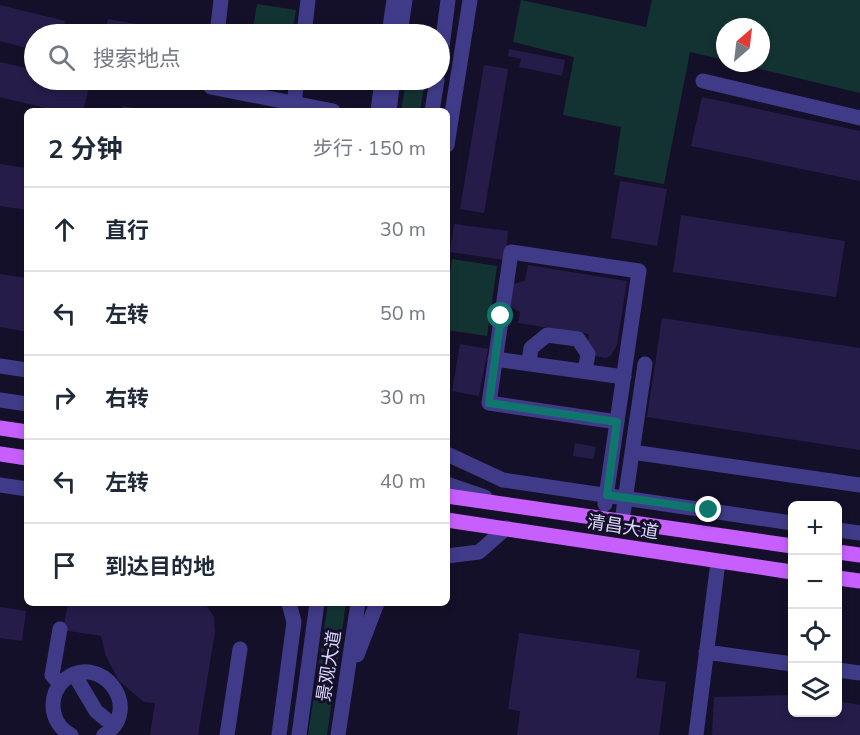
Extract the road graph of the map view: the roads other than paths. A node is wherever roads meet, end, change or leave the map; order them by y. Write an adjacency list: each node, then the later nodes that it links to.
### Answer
1 (221, 0): 7 (street)
2 (308, 0): 8 (street)
3 (394, 0): 9 (street)
4 (405, 0): 10 (street)
5 (448, 0): 11 (street)
6 (470, 0): 23 (street)
7 (218, 24)
8 (305, 24)
9 (390, 24)
10 (401, 24)
11 (445, 24)
12 (703, 81): 22 (street)
13 (223, 90): 18 (street)
14 (296, 90): 18 (street)
15 (381, 90): 19 (street)
16 (392, 90): 20 (street)
17 (435, 90): 21 (street)
18 (294, 107)
19 (378, 108)
20 (389, 108)
21 (432, 108)
22 (860, 118)
23 (450, 126)
24 (495, 359): 25 (street); 30 (street); 33 (street)
25 (529, 363): 29 (street); 29 (street)
26 (645, 364): 36 (street)
27 (0, 366): 28 (street)
28 (24, 370)
29 (585, 371): 30 (street)
30 (624, 377): 33 (street)
31 (0, 400): 32 (street)
32 (24, 404)
33 (617, 422): 46 (street)
34 (0, 428): 35 (main road)
35 (24, 432)
36 (632, 452): 42 (street); 45 (street)
37 (0, 454): 39 (main road)
38 (450, 455): 46 (street)
39 (24, 458)
40 (0, 485): 43 (street)
41 (450, 485): 47 (street)
42 (860, 485)
43 (24, 489)
44 (450, 496): 47 (main road, 清昌大道)
45 (625, 498): 46 (street); 49 (street); 50 (street)
46 (606, 500)
47 (508, 504): 49 (main road, 清昌大道)
48 (450, 519): 51 (main road, 清昌大道)
49 (622, 521): 54 (main road, 清昌大道)
50 (788, 522)
51 (506, 528): 57 (street); 58 (main road, 清昌大道)
52 (842, 531): 53 (street)
53 (860, 533)
54 (788, 545)
55 (842, 553): 56 (main road)
56 (860, 555)
57 (450, 556)
58 (718, 562): 59 (main road, 清昌大道); 69 (street)
59 (788, 571)
60 (842, 579): 61 (main road)
61 (860, 581)
62 (290, 606): 80 (street)
63 (299, 606): 74 (street)
64 (318, 606): 74 (street, 景观大道)
65 (358, 606): 75 (street, 景观大道)
66 (376, 606): 75 (street)
67 (60, 629): 76 (street)
68 (240, 649): 79 (street)
69 (706, 652): 70 (street); 83 (street)
70 (788, 663)
71 (842, 671): 72 (street)
72 (860, 673)
73 (74, 674): 76 (street); 77 (street); 77 (street)
74 (307, 676): 81 (street, 景观大道)
75 (347, 680): 82 (street, 景观大道)
76 (60, 684): 78 (street)
77 (109, 731)
78 (71, 735)
79 (226, 735)
80 (279, 735)
81 (298, 735)
82 (338, 735)
83 (696, 735)

